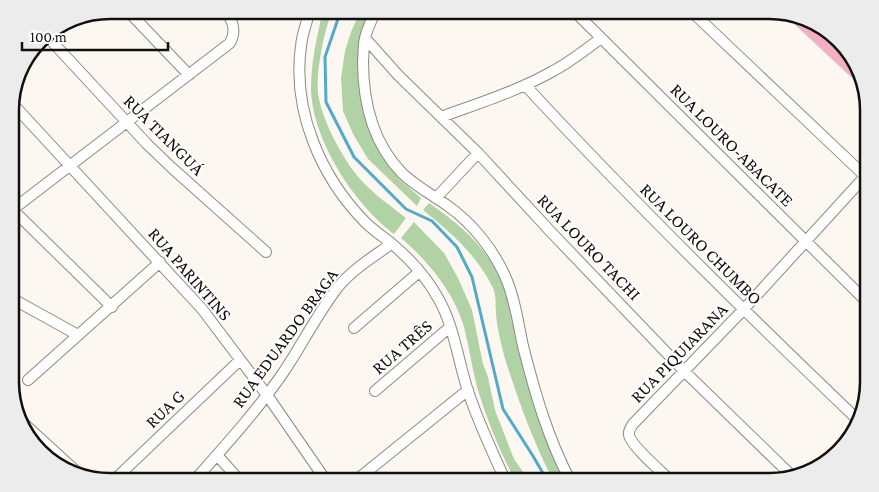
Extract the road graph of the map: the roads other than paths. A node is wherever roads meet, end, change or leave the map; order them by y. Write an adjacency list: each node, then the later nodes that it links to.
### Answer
1 (135, 19): 12 (street)
2 (230, 19): 12 (street)
3 (308, 19): 25 (street)
4 (372, 19): 8 (street)
5 (583, 19): 9 (street, RUA LOURO-ABACATE)
6 (700, 19): 19 (street)
7 (811, 29): 11 (main road)
8 (365, 38): 15 (street, RUA LOURO TACHI); 21 (street)
9 (601, 38): 13 (street); 24 (street, RUA LOURO-ABACATE)
10 (51, 40): 16 (street, RUA TIANGUÁ)
11 (847, 63)
12 (189, 76): 16 (street)
13 (525, 85): 15 (street); 32 (street, RUA LOURO CHUMBO)
14 (19, 111): 18 (street, RUA PARINTINS)
15 (442, 117): 17 (street, RUA LOURO TACHI)
16 (126, 122): 18 (street); 26 (street, RUA TIANGUÁ)
17 (478, 153): 21 (street); 37 (street, RUA LOURO TACHI)
18 (70, 166): 22 (street); 27 (street, RUA PARINTINS)
19 (860, 168)
20 (860, 182): 24 (street, RUA PIQUIARANA)
21 (436, 198): 53 (street)
22 (19, 204)
23 (19, 216): 31 (street)
24 (806, 241): 29 (street, RUA LOURO-ABACATE); 32 (street, RUA PIQUIARANA)
25 (392, 244): 28 (street); 41 (street, RUA EDUARDO BRAGA)
26 (266, 252)
27 (160, 262): 31 (street); 36 (street, RUA PARINTINS)
28 (419, 272): 33 (street); 34 (street)
29 (860, 295)
30 (19, 303): 35 (street)
31 (112, 307): 35 (street)
32 (744, 310): 37 (street, RUA PIQUIARANA); 42 (street, RUA LOURO CHUMBO)
33 (450, 327): 39 (street); 40 (street, RUA TRÊS)
34 (354, 328)
35 (78, 336): 38 (street)
36 (240, 360): 41 (street, RUA PARINTINS); 47 (street, RUA G)
37 (684, 371): 46 (street, RUA LOURO TACHI); 54 (street, RUA PIQUIARANA)
38 (28, 380)
39 (468, 390): 51 (street); 52 (street)
40 (375, 391)
41 (267, 395): 44 (street, RUA EDUARDO BRAGA); 50 (street, RUA PARINTINS)
42 (853, 416)
43 (34, 433): 45 (street)
44 (217, 455): 48 (street, RUA EDUARDO BRAGA); 49 (street)
45 (66, 462)
46 (788, 472)
47 (121, 473)
48 (201, 473)
49 (233, 473)
50 (321, 473)
51 (365, 473)
52 (502, 473)
53 (567, 473)
54 (663, 473)

